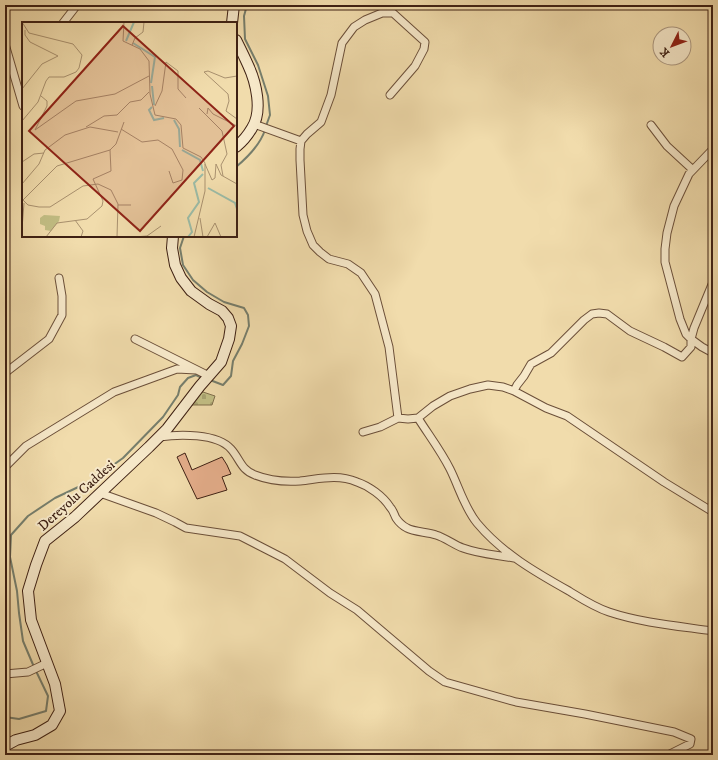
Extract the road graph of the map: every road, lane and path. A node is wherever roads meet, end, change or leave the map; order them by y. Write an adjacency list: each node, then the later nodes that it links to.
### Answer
1 (77, 5): 3 (street)
2 (234, 5): 4 (main road)
3 (64, 22)
4 (232, 22)
5 (237, 42): 10 (main road)
6 (5, 44): 8 (street)
7 (390, 95): 11 (street)
8 (22, 103)
9 (651, 125): 14 (street)
10 (258, 126): 11 (street); 12 (main road)
11 (302, 141): 25 (street)
12 (237, 146)
13 (713, 149): 14 (street)
14 (692, 170): 19 (street)
15 (173, 237): 23 (main road, Dereyolu Caddesi)
16 (59, 278): 22 (street)
17 (713, 282): 19 (street)
18 (135, 339): 21 (street)
19 (691, 340): 20 (street); 24 (street)
20 (713, 353)
21 (196, 370): 23 (street); 29 (street)
22 (5, 373)
23 (209, 376): 28 (main road, Dereyolu Caddesi)
24 (514, 391): 26 (street); 31 (street)
25 (398, 418): 26 (street); 27 (street)
26 (418, 418): 32 (street)
27 (363, 432)
28 (159, 437): 30 (main road, Dereyolu Caddesi); 32 (street)
29 (5, 467)
30 (100, 493): 34 (main road, Dereyolu Caddesi); 37 (street)
31 (713, 512)
32 (514, 558): 33 (street)
33 (713, 631)
34 (43, 664): 35 (street); 36 (main road, Dereyolu Caddesi)
35 (5, 674)
36 (5, 746)
37 (668, 755)

